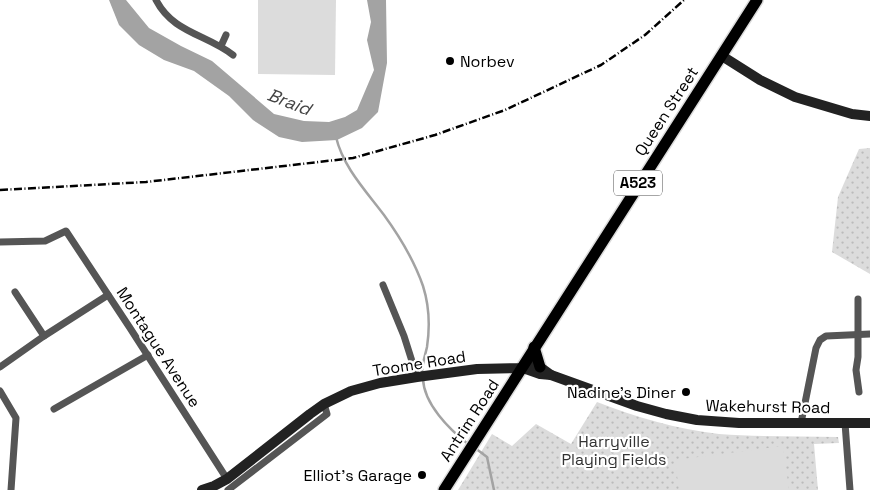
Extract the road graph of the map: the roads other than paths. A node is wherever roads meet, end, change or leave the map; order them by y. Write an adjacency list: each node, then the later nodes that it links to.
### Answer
1 (156, 0): 4 (street)
2 (756, 0): 6 (main road, Queen Street / A523)
3 (226, 35): 4 (street)
4 (221, 46): 5 (street)
5 (233, 55)
6 (722, 56): 7 (street); 16 (main road, Queen Street / A523)
7 (865, 116)
8 (0, 242): 11 (street, Montague Avenue)
9 (383, 285): 22 (street)
10 (15, 292): 15 (street)
11 (108, 295): 15 (street); 17 (street, Montague Avenue)
12 (858, 299): 13 (street)
13 (858, 334): 14 (street); 24 (street); 27 (street)
14 (870, 334)
15 (44, 336): 18 (street)
16 (534, 347): 19 (main road); 20 (main road, Queen Street / A523)
17 (148, 355): 26 (street); 30 (street, Montague Avenue)
18 (0, 367)
19 (540, 367): 20 (street); 21 (street, Wakehurst Road)
20 (523, 368): 21 (street, Wakehurst Road); 22 (street, Toome Road); 34 (main road, Antrim Road / A523)
21 (551, 375): 27 (street, Wakehurst Road)
22 (416, 377): 25 (street, Toome Road)
23 (0, 391): 31 (street)
24 (858, 392)
25 (324, 404): 30 (street, Toome Road); 33 (street)
26 (54, 409)
27 (801, 423): 28 (street, Wakehurst Road)
28 (845, 423): 29 (street, Wakehurst Road); 35 (street)
29 (870, 423)
30 (227, 479): 32 (street, Toome Road)
31 (11, 490)
32 (205, 490)
33 (228, 490)
34 (444, 490)
35 (850, 490)

